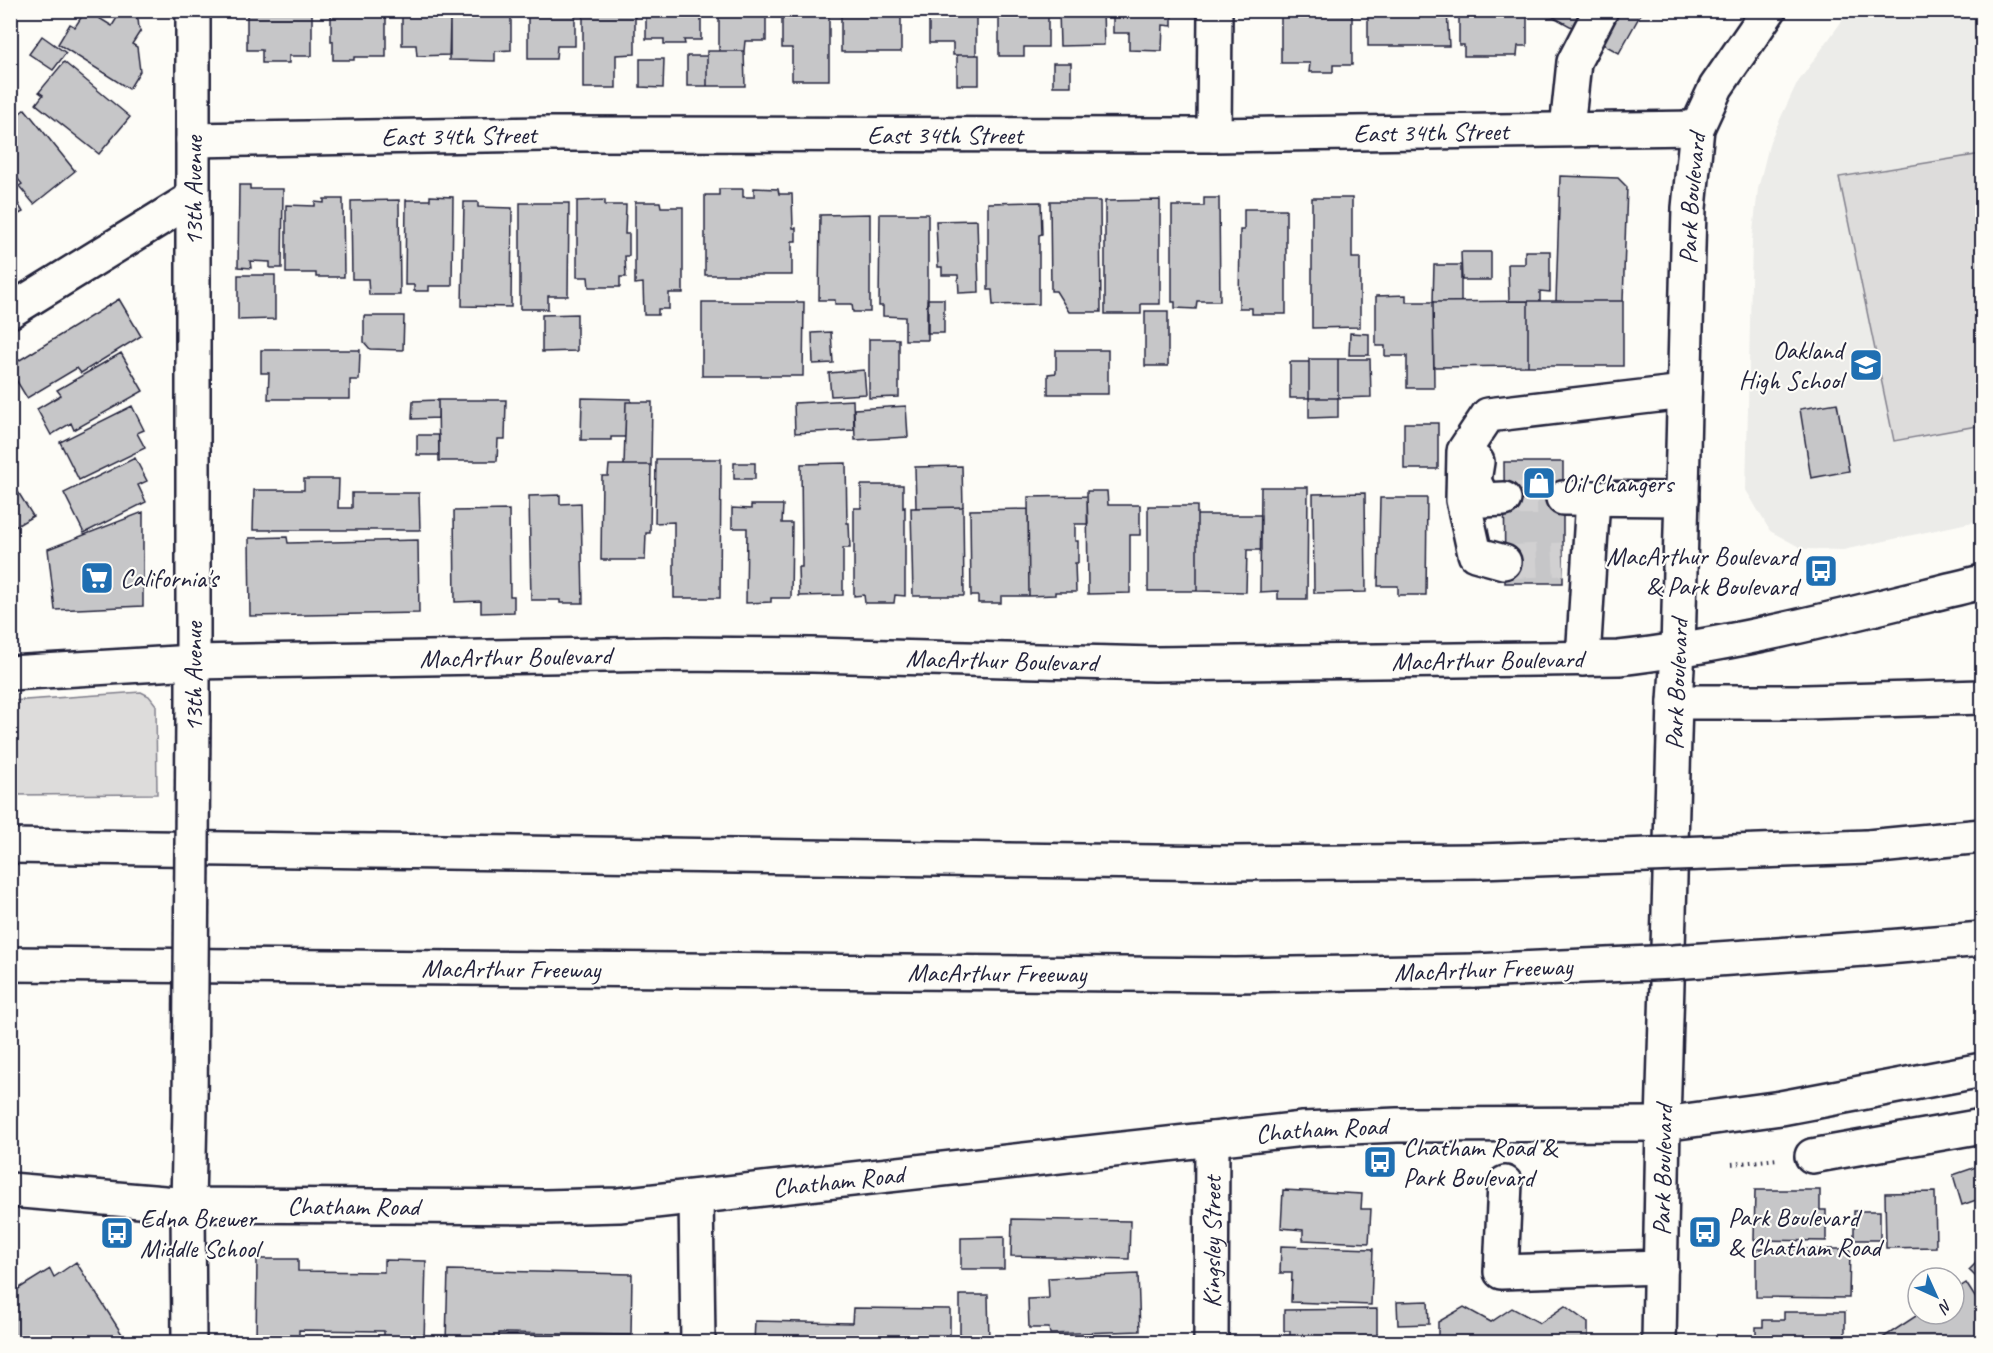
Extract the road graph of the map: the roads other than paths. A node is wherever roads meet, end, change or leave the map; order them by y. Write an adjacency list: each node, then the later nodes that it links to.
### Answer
1 (194, 10): 8 (main road, 13th Avenue)
2 (1215, 10): 7 (main road)
3 (1602, 10): 6 (main road)
4 (1769, 10): 5 (main road, Park Boulevard)
5 (1697, 128): 6 (main road, East 34th Street); 11 (main road, Park Boulevard)
6 (1567, 129): 7 (main road, East 34th Street)
7 (1214, 135): 8 (main road, East 34th Street)
8 (193, 140): 9 (main road, 13th Avenue)
9 (194, 198): 10 (main road); 19 (main road, 13th Avenue)
10 (10, 311)
11 (1684, 392): 12 (main road); 14 (main road, Park Boulevard)
12 (1587, 404): 13 (main road); 15 (main road)
13 (1504, 499)
14 (1682, 499): 17 (main road, Park Boulevard); 18 (main road)
15 (1504, 562)
16 (1983, 582): 17 (main road, MacArthur Boulevard)
17 (1678, 651): 18 (main road, MacArthur Boulevard); 22 (main road, Park Boulevard)
18 (1583, 659): 19 (main road, MacArthur Boulevard)
19 (193, 662): 20 (main road, MacArthur Boulevard); 35 (main road, 13th Avenue, bridge)
20 (10, 673)
21 (1983, 697): 22 (main road)
22 (1675, 702): 28 (main road, Park Boulevard)
23 (1983, 836): 24 (main road, bridge)
24 (10, 846)
25 (1983, 939): 26 (main road, MacArthur Freeway, bridge)
26 (10, 964)
27 (1983, 1070): 28 (main road, Chatham Road)
28 (1663, 1124): 30 (main road, Chatham Road); 36 (main road, Park Boulevard)
29 (1983, 1126): 31 (main road)
30 (1212, 1139): 34 (main road, Chatham Road); 39 (main road, Kingsley Street)
31 (1812, 1156)
32 (1505, 1183): 36 (main road)
33 (10, 1190): 35 (main road, Chatham Road)
34 (696, 1197): 35 (main road, Chatham Road); 38 (main road)
35 (188, 1205): 37 (main road, 13th Avenue)
36 (1661, 1267): 40 (main road, Park Boulevard)
37 (189, 1342)
38 (698, 1342)
39 (1210, 1342)
40 (1659, 1342)

